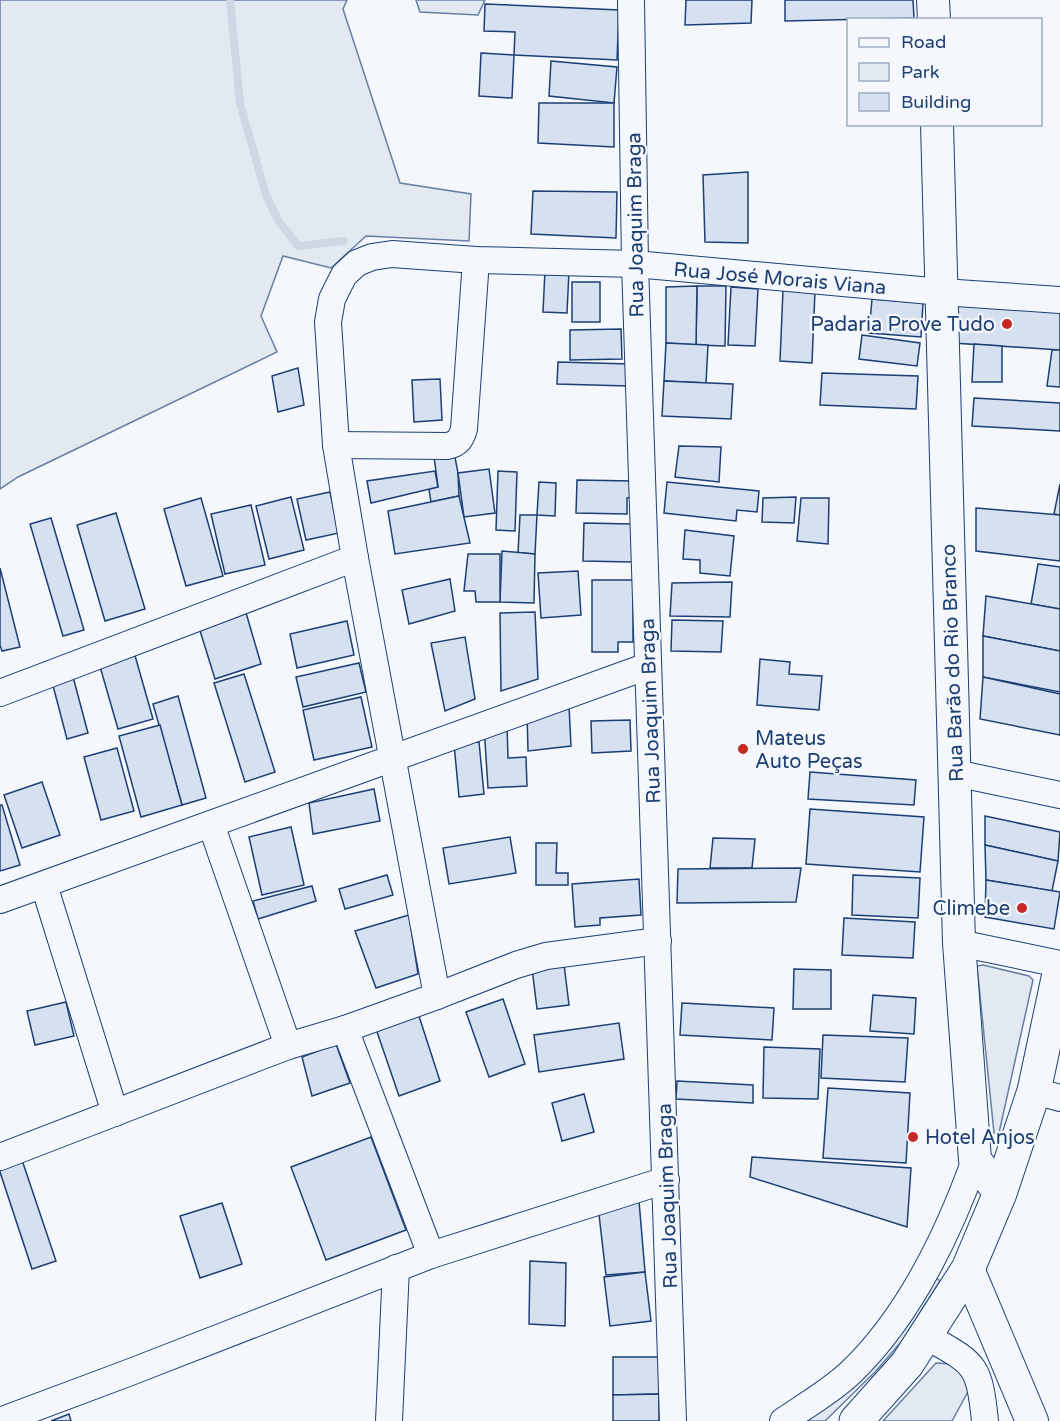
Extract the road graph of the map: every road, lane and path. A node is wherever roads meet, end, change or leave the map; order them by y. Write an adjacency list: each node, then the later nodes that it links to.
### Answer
1 (631, 0): 6 (street, Rua Joaquim Braga)
2 (933, 0): 3 (street)
3 (933, 18)
4 (937, 126): 7 (street, Rua Barão do Rio Branco)
5 (476, 260): 6 (street, Rua José Morais Viana); 9 (street); 9 (street, Rua José Morais Viana)
6 (635, 264): 7 (street, Rua José Morais Viana); 11 (street, Rua Joaquim Braga)
7 (942, 292): 8 (street, Rua José Morais Viana); 14 (street, Rua Barão do Rio Branco)
8 (1060, 300)
9 (336, 445): 10 (street)
10 (355, 558): 12 (street); 13 (street)
11 (648, 666): 13 (street); 19 (street, Rua Joaquim Braga)
12 (0, 693)
13 (392, 759): 16 (street); 23 (street)
14 (955, 773): 15 (street); 20 (street, Rua Barão do Rio Branco)
15 (1060, 795)
16 (211, 824): 17 (street); 25 (street)
17 (44, 885): 18 (street); 27 (street)
18 (0, 900)
19 (658, 941): 23 (street); 30 (street, Rua Joaquim Braga)
20 (959, 943): 21 (street); 29 (street, Rua Barão do Rio Branco)
21 (1060, 964)
22 (1060, 969): 26 (main road)
23 (437, 996): 24 (street)
24 (345, 1029): 25 (street); 32 (street)
25 (288, 1046): 27 (street)
26 (1047, 1094): 31 (main road)
27 (115, 1113): 28 (street)
28 (0, 1157)
29 (975, 1160): 31 (street); 40 (street)
30 (666, 1180): 32 (street); 39 (street, Rua Joaquim Braga)
31 (1000, 1193): 34 (main road)
32 (431, 1255): 33 (street)
33 (396, 1268): 37 (street); 38 (street)
34 (968, 1269): 35 (main road); 36 (street)
35 (926, 1336): 41 (main road); 42 (street)
36 (1019, 1390): 42 (street); 43 (street)
37 (0, 1421)
38 (389, 1421)
39 (674, 1421)
40 (783, 1421)
41 (856, 1421)
42 (987, 1421)
43 (1032, 1421)

